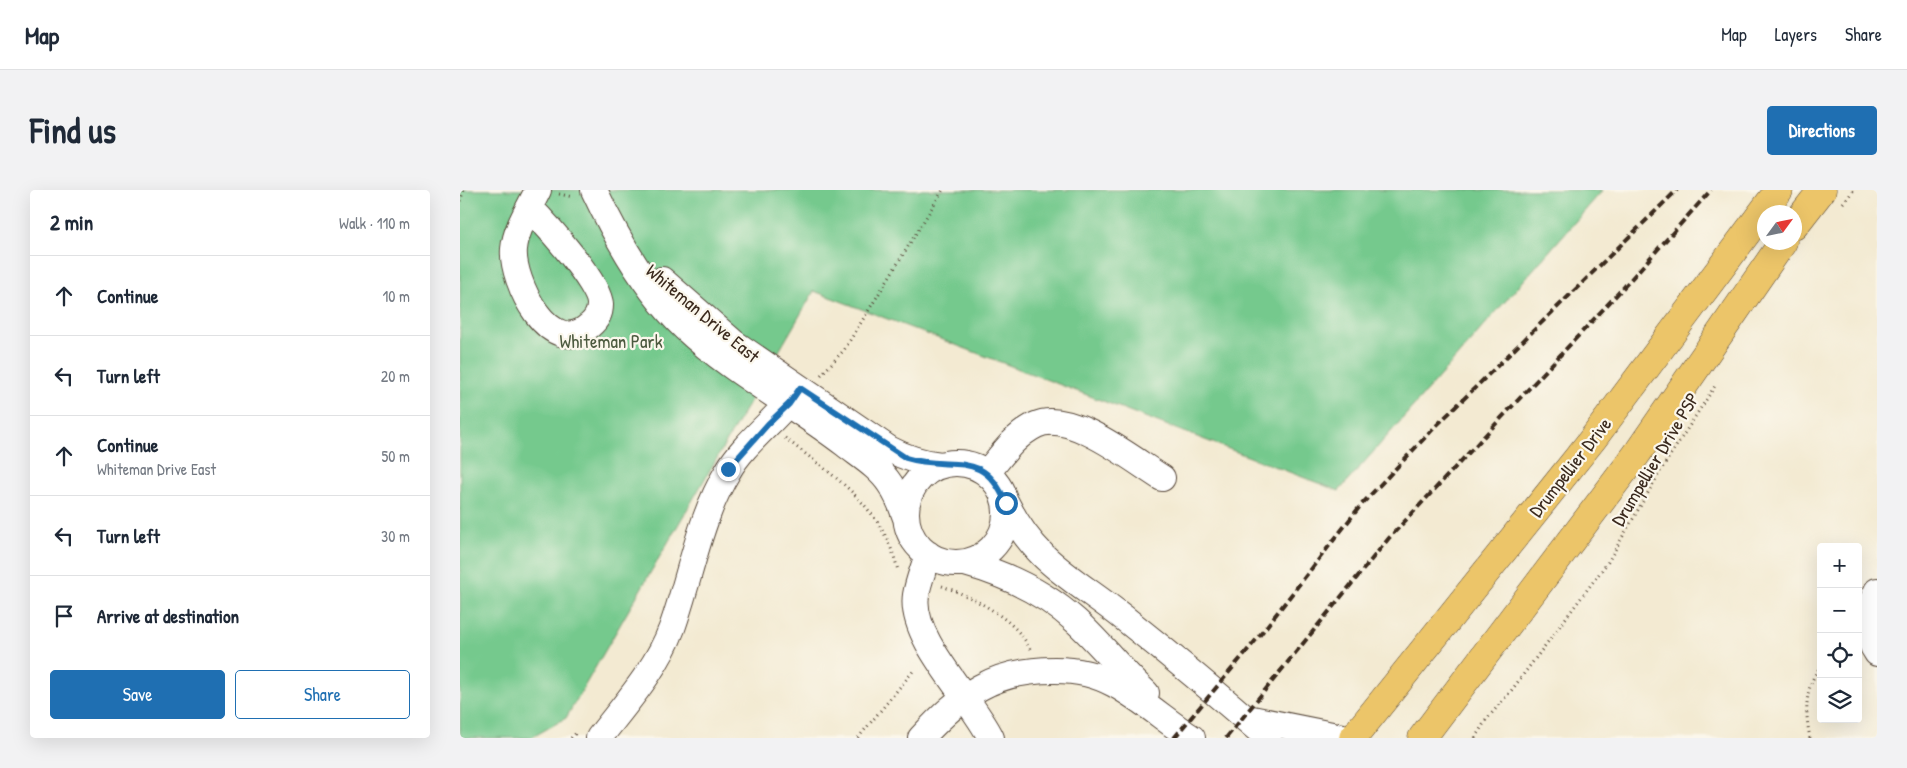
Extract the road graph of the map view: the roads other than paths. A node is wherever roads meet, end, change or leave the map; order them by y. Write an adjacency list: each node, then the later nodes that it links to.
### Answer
1 (1780, 190): 26 (main road, Drumpellier Drive)
2 (597, 197): 6 (street, Whiteman Drive East)
3 (1832, 197): 4 (main road)
4 (1802, 220)
5 (1777, 250): 16 (main road)
6 (795, 396): 7 (street, Whiteman Drive East); 11 (street, Whiteman Drive East); 19 (street)
7 (941, 465): 8 (street); 11 (street)
8 (987, 474): 9 (street); 10 (street)
9 (1162, 478)
10 (1006, 503): 13 (street); 18 (street)
11 (906, 518): 12 (street)
12 (928, 554): 13 (street); 17 (street)
13 (965, 563): 23 (street)
14 (1877, 591): 15 (street)
15 (1877, 653)
16 (1469, 676): 27 (main road); 28 (main road)
17 (966, 696): 20 (street); 21 (street); 22 (street)
18 (1244, 717): 24 (street); 25 (street)
19 (599, 738)
20 (921, 738)
21 (991, 738)
22 (1192, 738)
23 (1200, 738)
24 (1268, 738)
25 (1346, 738)
26 (1353, 738)
27 (1422, 738)
28 (1446, 738)

